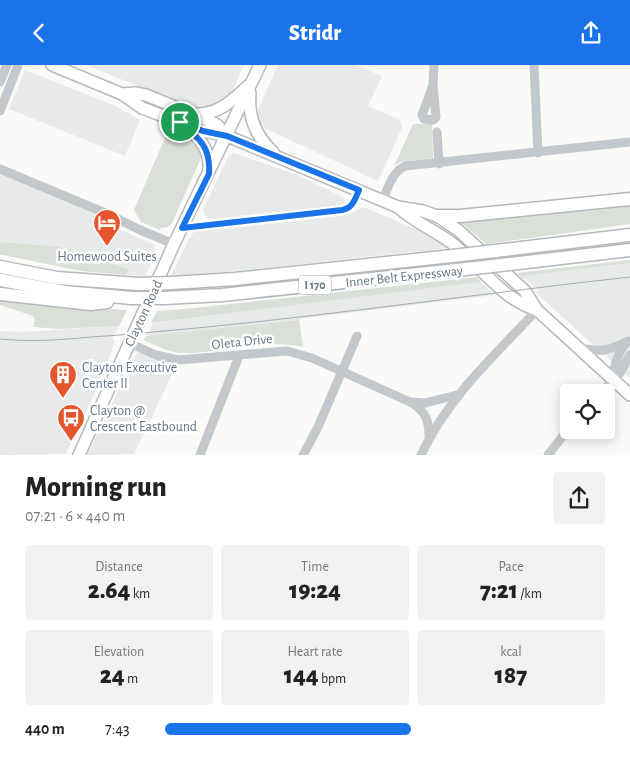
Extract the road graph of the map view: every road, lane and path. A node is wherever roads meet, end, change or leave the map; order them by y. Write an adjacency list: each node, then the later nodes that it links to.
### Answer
1 (7, 65): 8 (street)
2 (18, 65): 11 (street)
3 (52, 65): 10 (main road)
4 (260, 65): 7 (main road, Clayton Road)
5 (434, 65): 9 (street)
6 (534, 65): 17 (street)
7 (252, 81): 12 (main road); 15 (main road, Clayton Road); 18 (main road)
8 (0, 82)
9 (433, 85): 9 (street)
10 (122, 94): 12 (main road); 13 (main road)
11 (0, 111)
12 (190, 113): 15 (main road)
13 (180, 122): 15 (main road); 21 (main road)
14 (437, 131): 19 (street)
15 (227, 136): 18 (main road); 21 (main road, Clayton Road)
16 (630, 142): 17 (street)
17 (538, 153): 19 (street)
18 (280, 158): 22 (main road)
19 (439, 164): 24 (street)
20 (0, 169): 29 (street)
21 (209, 174): 27 (main road, Clayton Road)
22 (359, 190): 24 (main road); 27 (street)
23 (630, 199): 26 (highway)
24 (383, 200): 25 (main road)
25 (398, 207): 26 (main road); 35 (main road)
26 (437, 216): 35 (main road)
27 (182, 228): 29 (main road, Clayton Road)
28 (630, 235): 31 (highway, Inner Belt Expressway / I 170, bridge)
29 (174, 245): 38 (main road, Clayton Road)
30 (630, 250): 34 (highway, Inner Belt Expressway / I 170, bridge)
31 (0, 267)
32 (0, 280): 34 (highway, Inner Belt Expressway / I 170)
33 (0, 294): 34 (highway)
34 (132, 298)
35 (537, 310): 39 (main road); 45 (street)
36 (357, 336): 42 (street)
37 (629, 340): 39 (street); 43 (street)
38 (129, 343): 41 (street, Oleta Drive); 50 (main road, Clayton Road)
39 (577, 346): 43 (main road)
40 (630, 355): 43 (street)
41 (239, 356): 42 (street, Oleta Drive); 51 (street)
42 (342, 372): 47 (street, Oleta Drive); 52 (street)
43 (612, 379): 44 (street); 46 (main road)
44 (608, 384)
45 (457, 395): 47 (street, Oleta Drive); 48 (street)
46 (630, 395)
47 (410, 402): 48 (street, Oleta Drive)
48 (429, 436): 53 (street)
49 (560, 439): 54 (street)
50 (79, 455)
51 (200, 455)
52 (303, 455)
53 (421, 455)
54 (548, 455)

